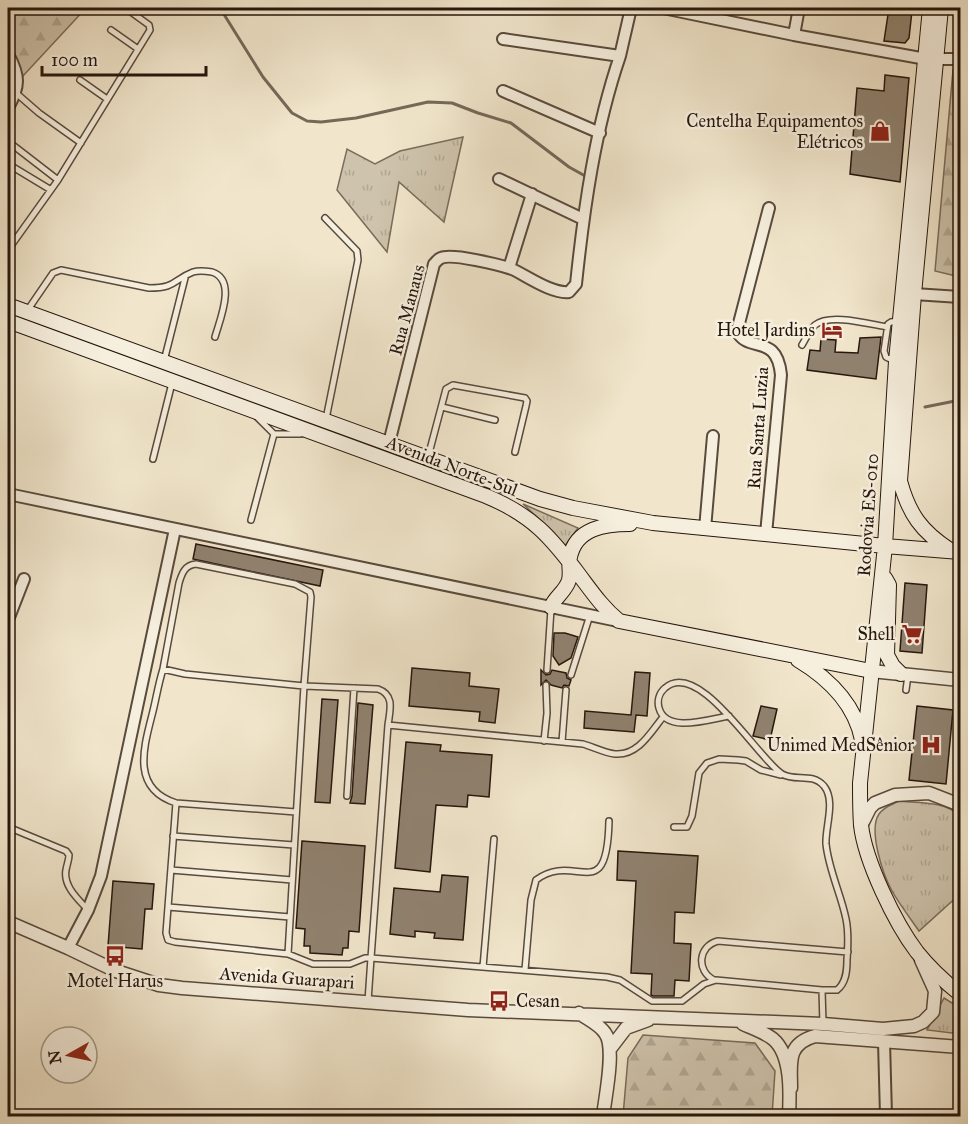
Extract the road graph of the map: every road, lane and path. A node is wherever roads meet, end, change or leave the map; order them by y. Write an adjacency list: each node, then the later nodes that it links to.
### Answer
1 (631, 8): 12 (street)
2 (663, 8): 8 (street)
3 (799, 8): 8 (street)
4 (930, 8): 14 (main road, Rodovia ES-010)
5 (941, 8): 14 (main road, Rodovia ES-010)
6 (131, 12): 10 (lane)
7 (111, 30): 10 (lane)
8 (794, 35): 14 (street)
9 (503, 39): 12 (street)
10 (138, 48): 18 (lane)
11 (8, 54): 17 (street)
12 (620, 56): 20 (street)
13 (960, 59): 14 (street)
14 (931, 60): 34 (main road, Rodovia ES-010); 39 (main road, Rodovia ES-010)
15 (80, 80): 18 (lane)
16 (503, 91): 20 (street)
17 (16, 93): 19 (street); 21 (lane)
18 (107, 99): 21 (lane)
19 (8, 108)
20 (600, 133): 30 (street)
21 (81, 143): 25 (lane)
22 (8, 146): 25 (lane)
23 (8, 164): 26 (lane)
24 (499, 179): 27 (street)
25 (58, 180): 26 (lane)
26 (51, 190): 31 (lane)
27 (532, 194): 30 (street); 32 (street)
28 (769, 208): 60 (street, Rua Santa Luzia)
29 (325, 218): 47 (lane)
30 (583, 219): 32 (street, Rua Manaus)
31 (8, 250)
32 (509, 268): 51 (street, Rua Manaus)
33 (185, 278): 37 (lane); 40 (lane); 42 (lane)
34 (914, 294): 35 (street); 62 (main road, Rodovia ES-010)
35 (960, 297)
36 (8, 305): 37 (main road, Avenida Norte-Sul)
37 (26, 312): 42 (main road, Avenida Norte-Sul)
38 (8, 321): 43 (main road, Avenida Norte-Sul)
39 (893, 324): 41 (lane); 61 (main road, Rodovia ES-010)
40 (215, 337)
41 (802, 345)
42 (164, 362): 47 (main road, Avenida Norte-Sul)
43 (173, 381): 45 (main road, Avenida Norte-Sul); 54 (lane)
44 (442, 407): 46 (lane); 52 (lane); 53 (lane)
45 (250, 410): 48 (main road, Avenida Norte-Sul); 49 (lane)
46 (495, 420)
47 (326, 421): 51 (main road, Avenida Norte-Sul)
48 (312, 433): 49 (lane); 63 (main road, Avenida Norte-Sul)
49 (274, 434): 56 (lane)
50 (713, 436): 58 (street)
51 (389, 443): 53 (main road, Avenida Norte-Sul)
52 (515, 452)
53 (428, 457): 57 (main road, Avenida Norte-Sul)
54 (153, 459)
55 (8, 494): 59 (street)
56 (251, 520)
57 (653, 523): 58 (main road, Avenida Norte-Sul); 63 (main road)
58 (705, 528): 60 (main road, Avenida Norte-Sul)
59 (175, 529): 66 (street); 105 (street)
60 (766, 534): 61 (main road, Avenida Norte-Sul)
61 (885, 546): 62 (main road, Avenida Norte-Sul); 64 (main road, Rodovia ES-010)
62 (956, 551)
63 (569, 562): 66 (main road); 69 (main road, Avenida Norte-Sul)
64 (882, 574): 73 (main road, Rodovia ES-010); 75 (main road)
65 (24, 579): 68 (street)
66 (551, 607): 67 (street); 72 (lane)
67 (590, 615): 69 (street); 74 (lane)
68 (8, 620)
69 (619, 621): 70 (main road)
70 (788, 654): 73 (main road); 87 (main road)
71 (163, 669): 78 (lane); 78 (lane); 92 (lane)
72 (547, 670)
73 (871, 671): 75 (street); 87 (main road, Rodovia ES-010)
74 (571, 675)
75 (904, 675): 76 (street); 81 (lane)
76 (959, 680)
77 (546, 685): 85 (lane)
78 (304, 686): 79 (lane); 94 (lane)
79 (354, 688): 84 (lane); 90 (lane)
80 (566, 690): 86 (lane)
81 (906, 690)
82 (729, 716): 83 (lane); 83 (lane); 88 (lane)
83 (663, 717): 86 (lane)
84 (388, 725): 85 (lane); 112 (lane)
85 (544, 741): 86 (lane)
86 (562, 742)
87 (864, 747): 96 (main road, Rodovia ES-010)
88 (782, 775): 98 (lane); 109 (lane)
89 (929, 793): 91 (street); 93 (street); 96 (street)
90 (347, 796)
91 (960, 797)
92 (176, 803): 94 (lane); 99 (lane)
93 (960, 805)
94 (296, 812): 101 (lane)
95 (609, 821): 114 (lane)
96 (861, 826): 110 (main road, Rodovia ES-010)
97 (8, 827): 105 (lane)
98 (674, 827)
99 (173, 836): 101 (lane); 102 (lane)
100 (494, 839): 113 (lane)
101 (294, 845): 103 (lane)
102 (171, 870): 103 (lane); 104 (lane)
103 (292, 880): 106 (lane)
104 (168, 907): 106 (lane); 111 (lane)
105 (88, 910): 108 (street)
106 (290, 917): 111 (lane)
107 (8, 922): 108 (street, Avenida Guarapari)
108 (68, 948): 118 (street, Avenida Guarapari)
109 (848, 952): 115 (lane); 116 (lane)
110 (917, 952): 117 (main road, Rodovia ES-010); 122 (street, Avenida Guarapari)
111 (288, 954): 112 (lane)
112 (370, 958): 113 (lane); 118 (lane)
113 (483, 967): 114 (lane)
114 (525, 970): 115 (lane)
115 (716, 980): 116 (lane)
116 (822, 990): 122 (lane)
117 (960, 994)
118 (368, 1002): 119 (street, Avenida Guarapari)
119 (578, 1012): 120 (street, Avenida Guarapari); 125 (street)
120 (653, 1018): 121 (street, Avenida Guarapari); 125 (street)
121 (737, 1021): 122 (street, Avenida Guarapari); 126 (street)
122 (823, 1024)
123 (884, 1041): 124 (street); 126 (street); 130 (street)
124 (960, 1047): 127 (street)
125 (610, 1049): 128 (street)
126 (791, 1088): 129 (street)
127 (960, 1110)
128 (603, 1116)
129 (789, 1116)
130 (885, 1116)

